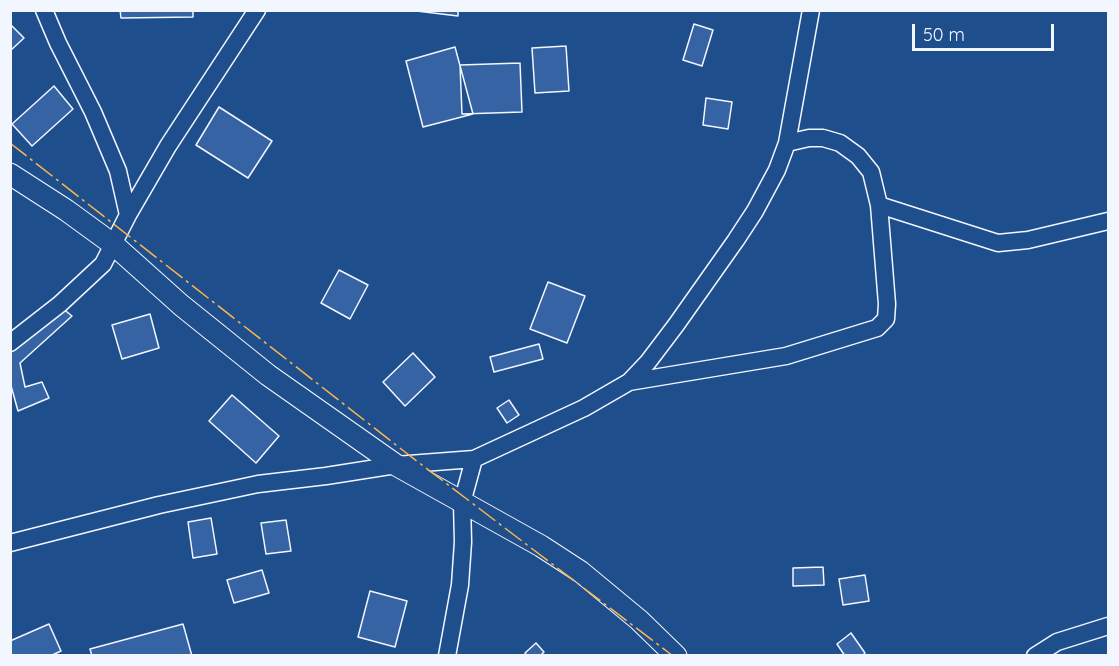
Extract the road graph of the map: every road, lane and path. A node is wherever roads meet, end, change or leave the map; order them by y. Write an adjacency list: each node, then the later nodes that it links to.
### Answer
1 (44, 10): 7 (street)
2 (257, 10): 7 (street)
3 (811, 10): 4 (street)
4 (787, 142): 6 (street); 11 (street)
5 (10, 174): 9 (street)
6 (879, 205): 8 (street); 11 (street)
7 (128, 215): 9 (street)
8 (1108, 221)
9 (114, 245): 10 (street); 13 (street)
10 (10, 343)
11 (628, 382): 12 (street)
12 (474, 459): 13 (street); 14 (street)
13 (396, 465): 14 (street); 15 (street)
14 (462, 503): 17 (street); 18 (street)
15 (10, 543)
16 (1108, 626): 19 (street)
17 (447, 656)
18 (676, 656)
19 (1035, 656)

